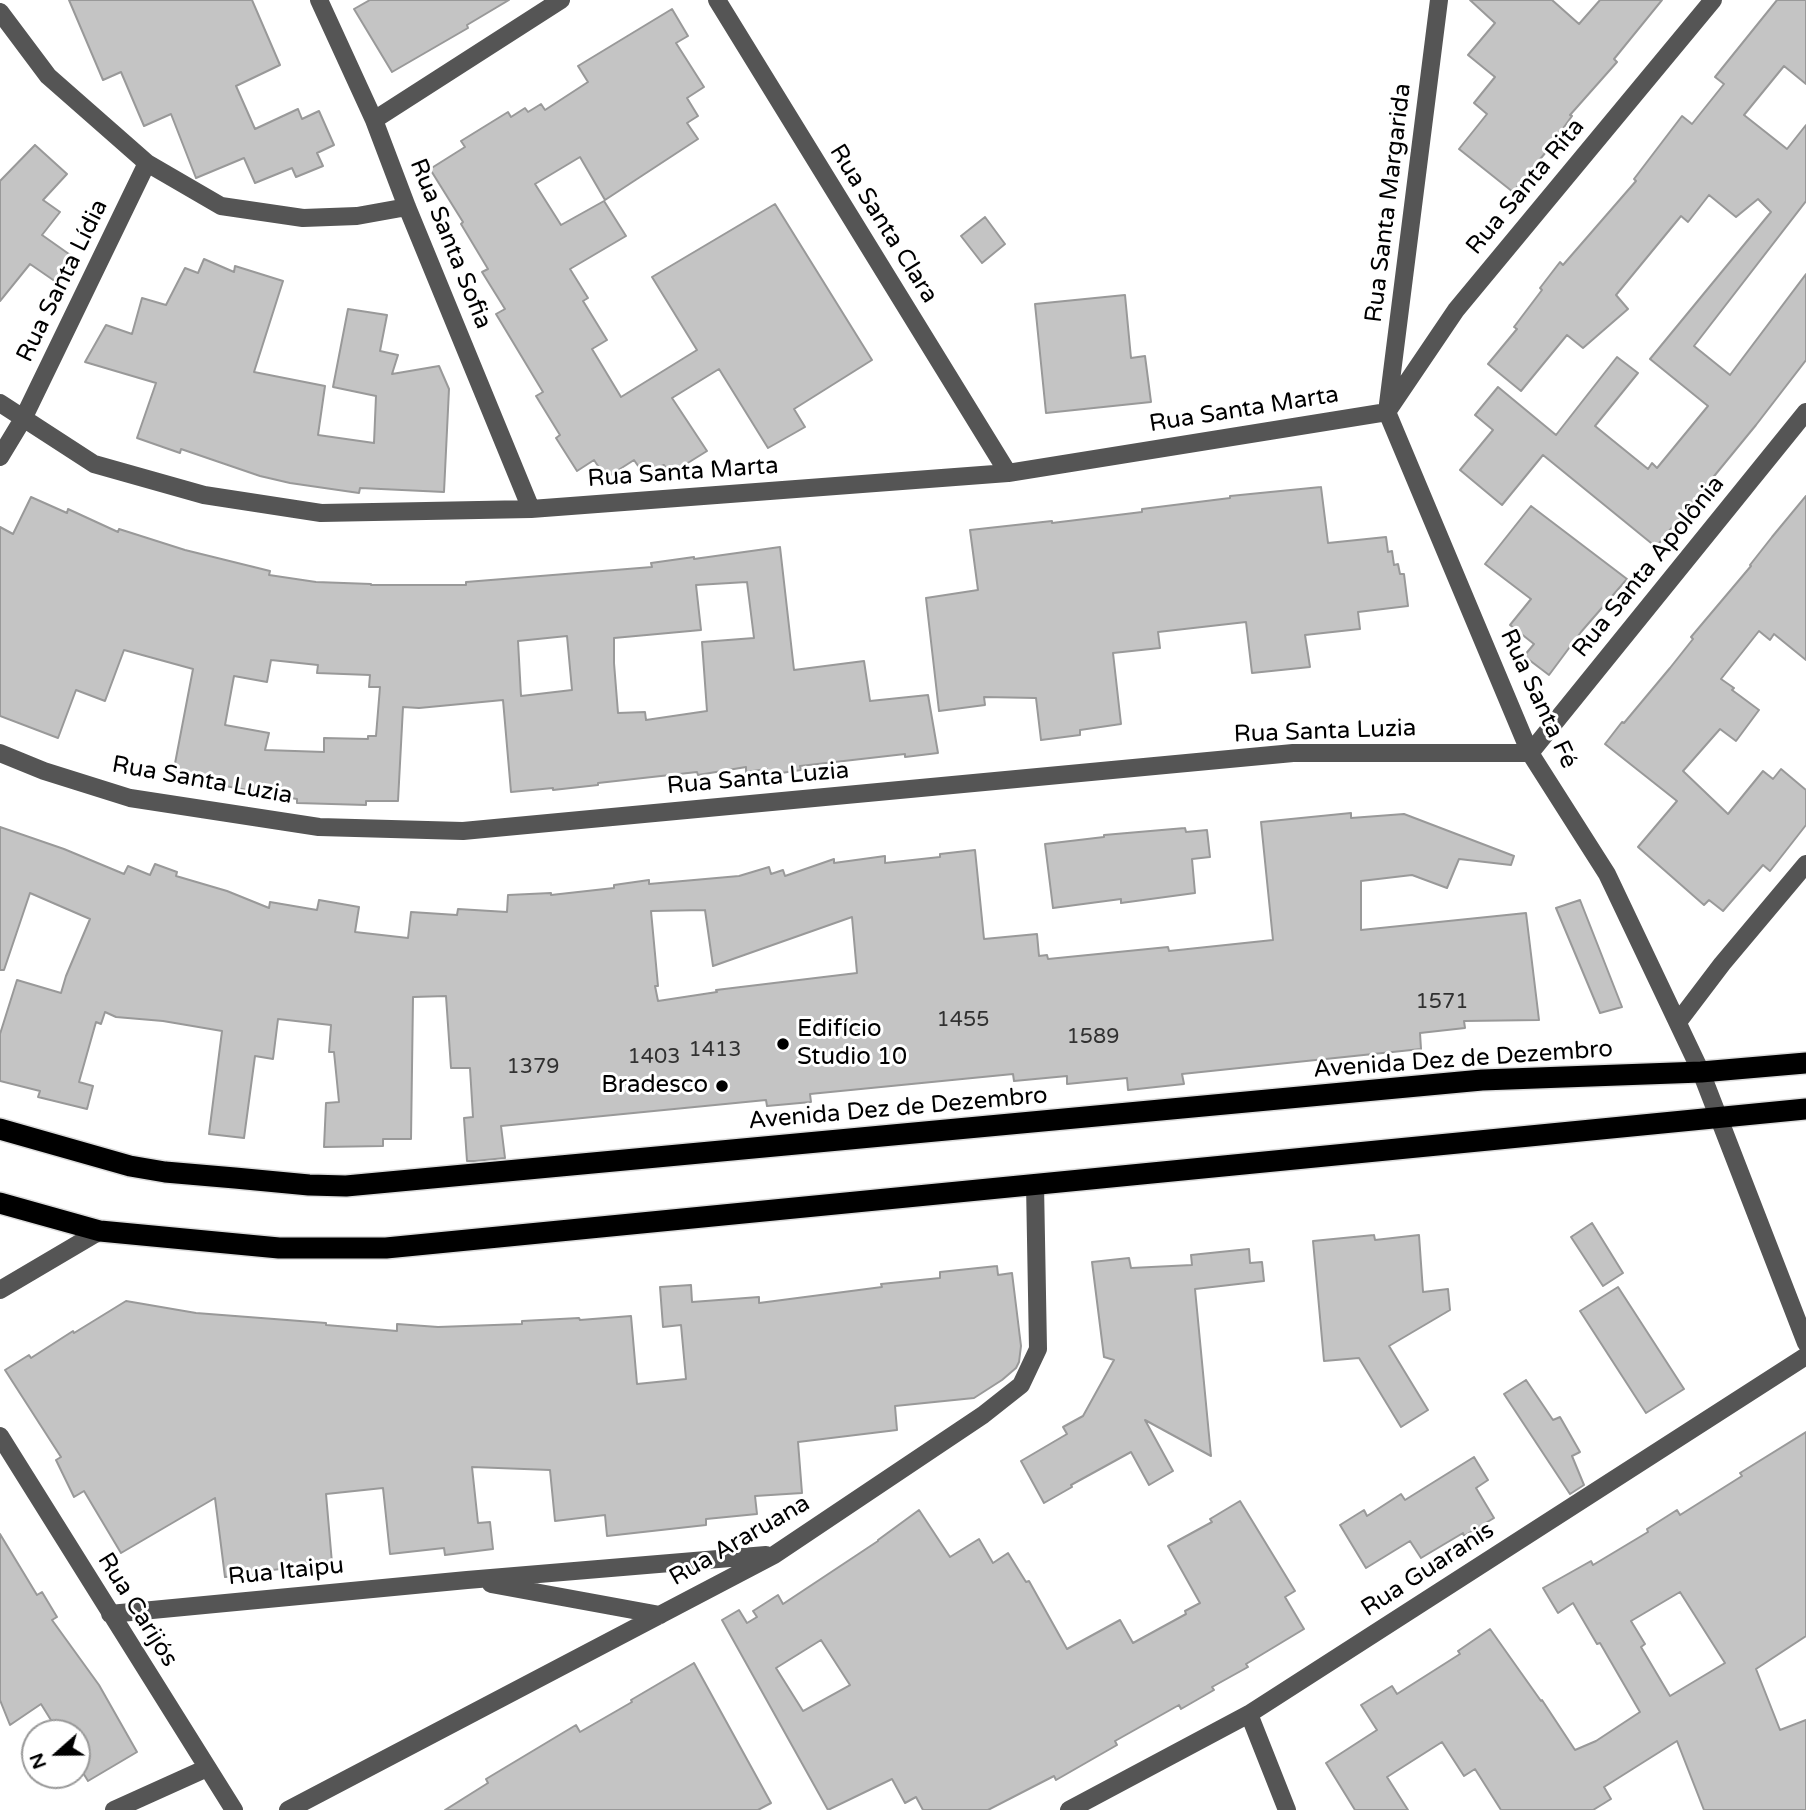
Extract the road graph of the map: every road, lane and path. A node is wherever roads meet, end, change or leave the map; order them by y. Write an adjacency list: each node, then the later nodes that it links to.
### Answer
1 (319, 0): 7 (street, Rua Santa Sofia)
2 (561, 0): 7 (street)
3 (718, 0): 15 (street, Rua Santa Clara)
4 (1439, 0): 11 (street, Rua Santa Margarida)
5 (1713, 0): 11 (street, Rua Santa Rita)
6 (0, 12): 8 (street)
7 (374, 120): 9 (street, Rua Santa Sofia)
8 (147, 163): 9 (street); 13 (street, Rua Santa Lídia)
9 (407, 207): 16 (street, Rua Santa Sofia)
10 (0, 403): 13 (street, Rua Santa Marta)
11 (1387, 412): 15 (street, Rua Santa Marta); 18 (street, Rua Santa Fé)
12 (1806, 412): 18 (street, Rua Santa Apolônia)
13 (23, 419): 14 (street, Rua Santa Lídia); 16 (street, Rua Santa Marta)
14 (0, 457)
15 (1008, 473): 16 (street, Rua Santa Marta)
16 (531, 509)
17 (0, 753): 18 (street, Rua Santa Luzia)
18 (1530, 753): 20 (street, Rua Santa Fé)
19 (1806, 864): 20 (street)
20 (1678, 1022): 22 (street, Rua Santa Fé)
21 (1806, 1063): 22 (highway, Avenida Dez de Dezembro)
22 (1701, 1072): 24 (street, Rua Santa Fé); 25 (highway, Avenida Dez de Dezembro)
23 (1806, 1109): 24 (highway)
24 (1719, 1118): 26 (highway); 30 (street, Rua Santa Fé)
25 (0, 1129)
26 (1035, 1184): 28 (highway); 33 (street, Rua Araruana)
27 (0, 1203): 28 (highway)
28 (100, 1231): 29 (street)
29 (0, 1290)
30 (1806, 1343)
31 (1806, 1356): 37 (street, Rua Guaranis)
32 (0, 1436): 35 (street, Rua Carijós)
33 (774, 1555): 34 (street, Rua Itaipu); 36 (street, Rua Araruana)
34 (467, 1580): 35 (street, Rua Itaipu); 36 (street, Rua Itaipu)
35 (110, 1614): 38 (street, Rua Carijós)
36 (660, 1615): 41 (street, Rua Araruana)
37 (1249, 1714): 42 (street, Rua Guaranis); 43 (street)
38 (208, 1768): 39 (street); 40 (street, Rua Carijós)
39 (114, 1810)
40 (234, 1810)
41 (288, 1810)
42 (1069, 1810)
43 (1287, 1810)

